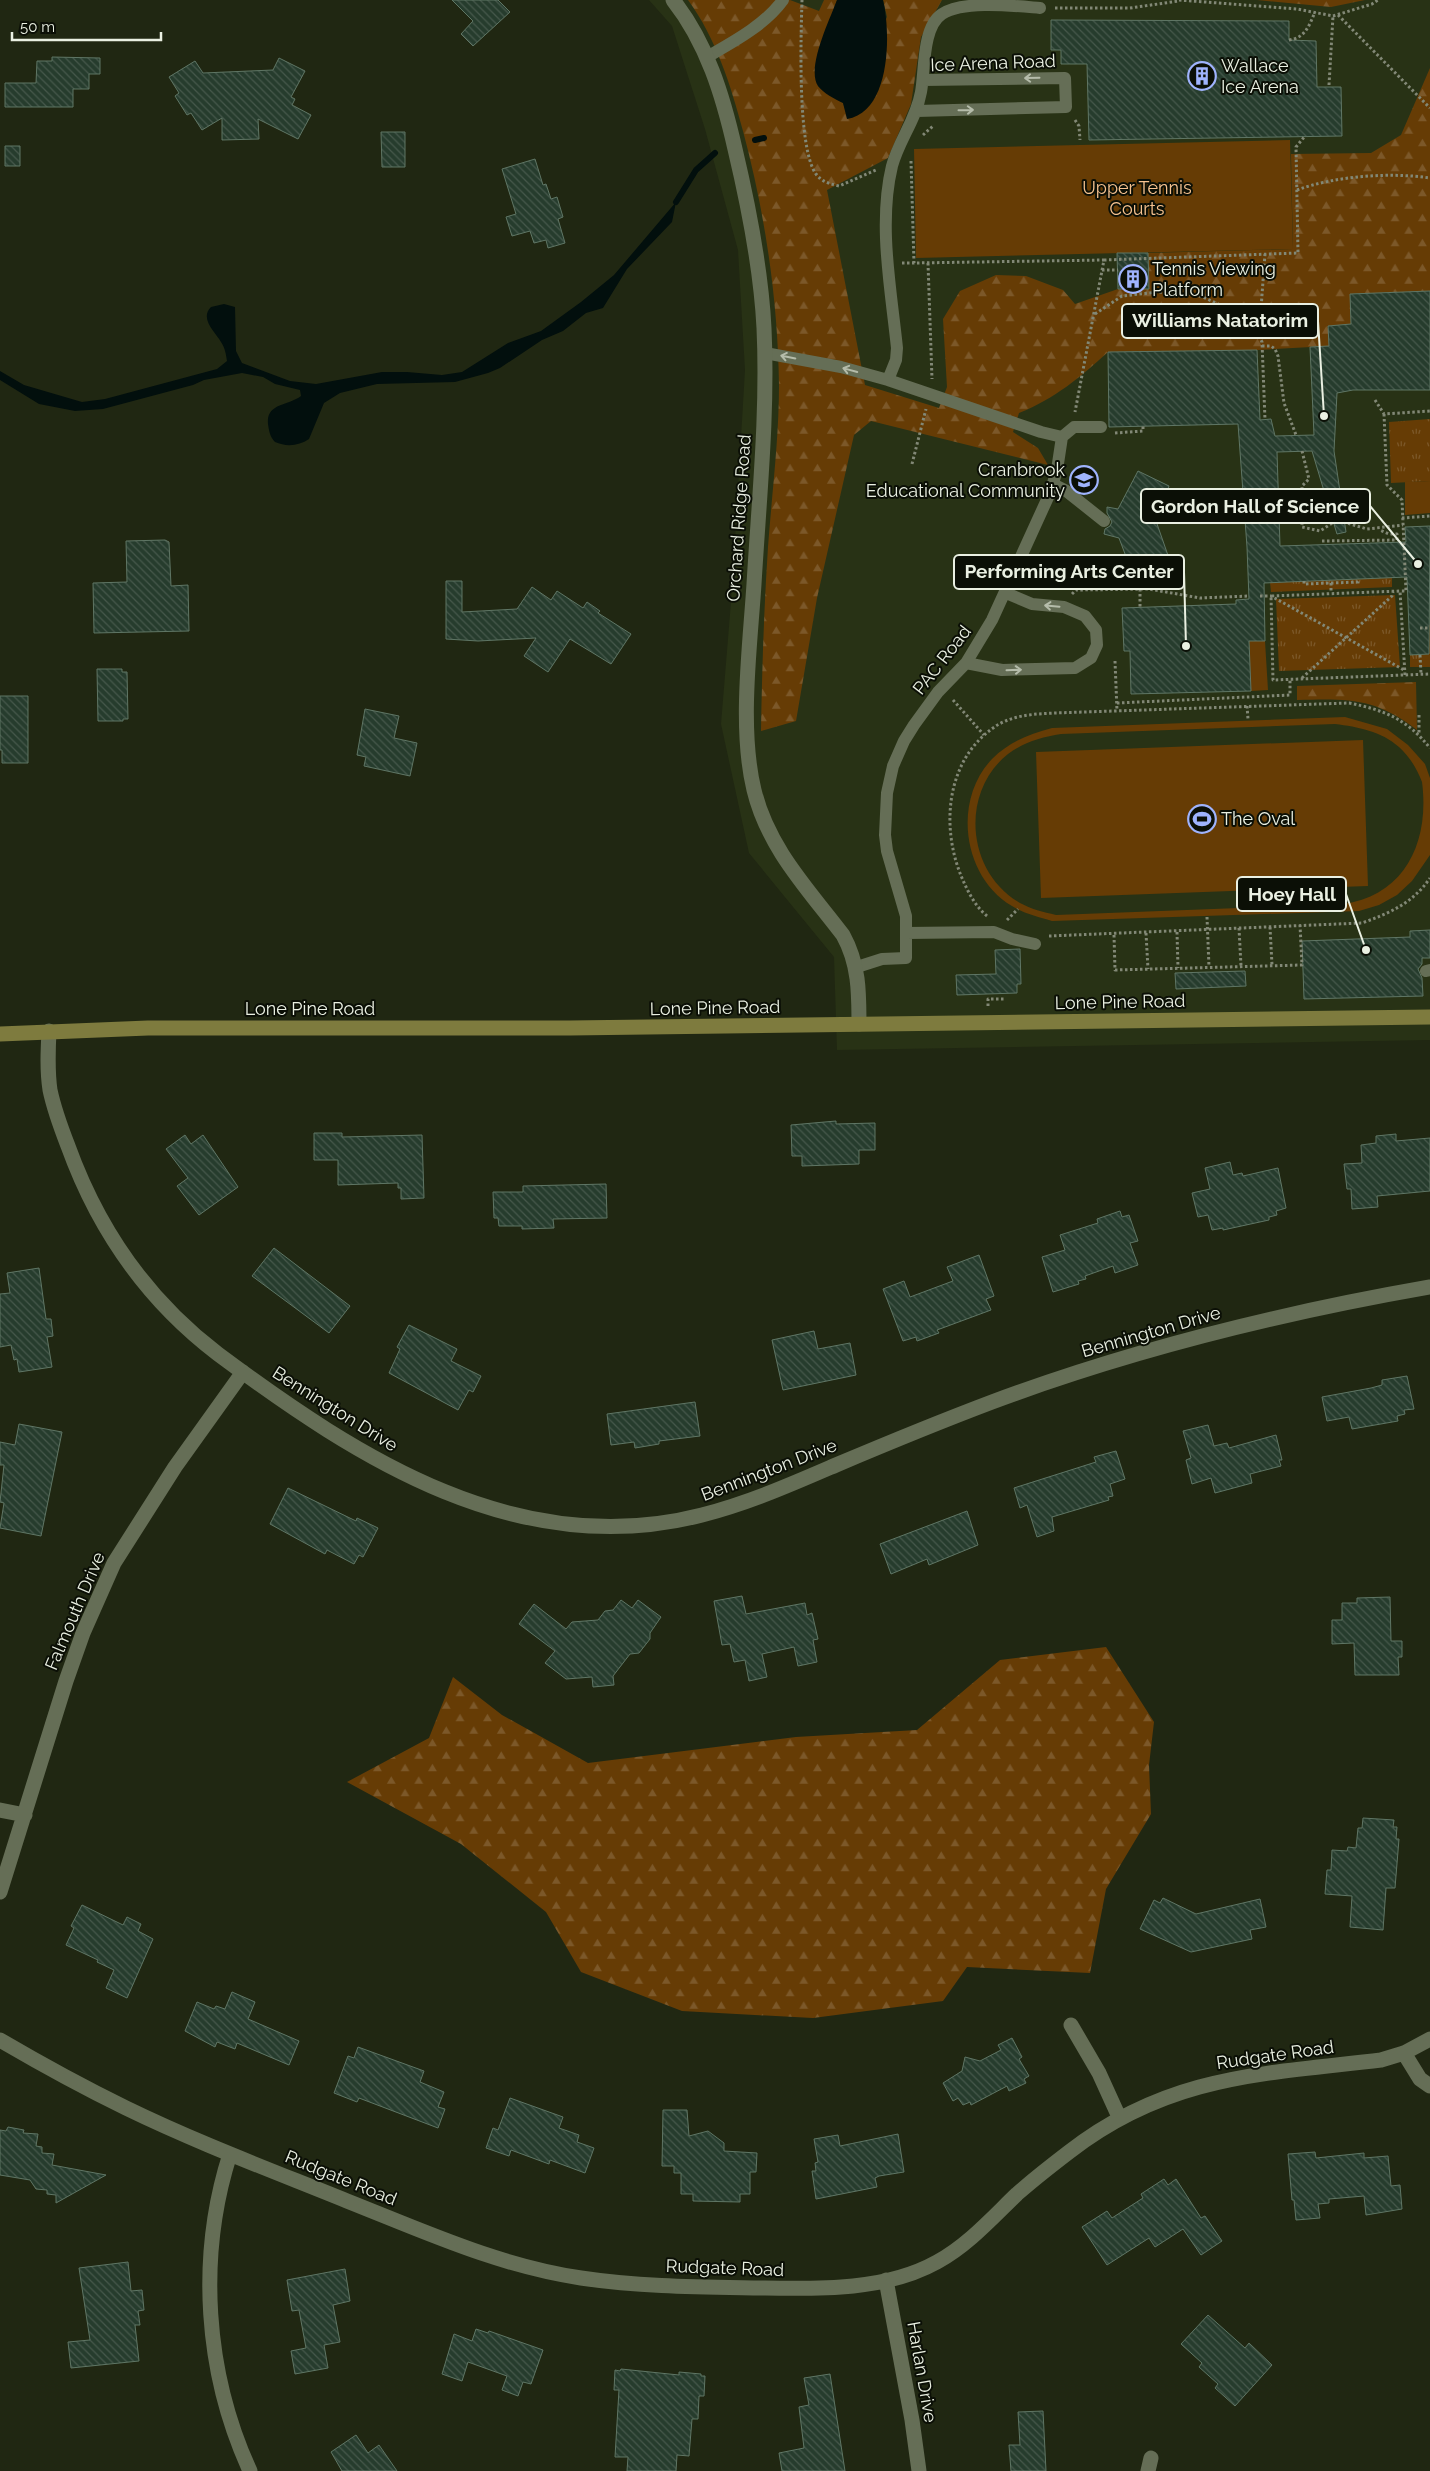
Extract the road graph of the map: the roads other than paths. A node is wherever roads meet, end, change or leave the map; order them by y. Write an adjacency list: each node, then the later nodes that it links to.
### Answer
1 (673, 0): 4 (street, Orchard Ridge Road)
2 (783, 0): 4 (lane)
3 (1040, 8): 5 (lane)
4 (707, 57): 7 (street, Orchard Ridge Road)
5 (923, 80): 6 (lane, Ice Arena Road); 6 (lane, Ice Arena Road, one-way to 5)
6 (917, 111): 8 (lane, Ice Arena Road)
7 (765, 353): 8 (lane, one-way to 7); 17 (street, Orchard Ridge Road)
8 (888, 380): 10 (lane)
9 (1101, 426): 10 (lane)
10 (1062, 437): 11 (lane, PAC Road)
11 (1053, 484): 12 (lane); 13 (lane, PAC Road)
12 (1104, 521)
13 (1006, 593): 14 (lane, PAC Road); 14 (lane, one-way to 13)
14 (966, 662): 15 (lane, PAC Road)
15 (906, 933): 16 (lane); 17 (lane, PAC Road)
16 (1039, 940)
17 (857, 967): 19 (street, Orchard Ridge Road)
18 (1430, 1017): 19 (street, Lone Pine Road)
19 (860, 1024): 20 (street, Lone Pine Road)
20 (49, 1031): 21 (street, Lone Pine Road); 23 (street, Bennington Drive)
21 (0, 1034)
22 (1430, 1287): 23 (street, Bennington Drive)
23 (243, 1372): 25 (street, Falmouth Drive)
24 (0, 1810): 25 (street)
25 (25, 1815): 26 (street, Falmouth Drive)
26 (0, 1892)
27 (1071, 2025): 32 (street)
28 (1430, 2039): 30 (street, Rudgate Road)
29 (0, 2040): 33 (street, Rudgate Road)
30 (1404, 2053): 31 (street); 32 (street, Rudgate Road)
31 (1430, 2086)
32 (1119, 2117): 34 (street, Rudgate Road)
33 (230, 2154): 34 (street, Rudgate Road); 35 (street)
34 (886, 2280): 36 (street, Harlan Drive)
35 (250, 2471)
36 (918, 2471)

